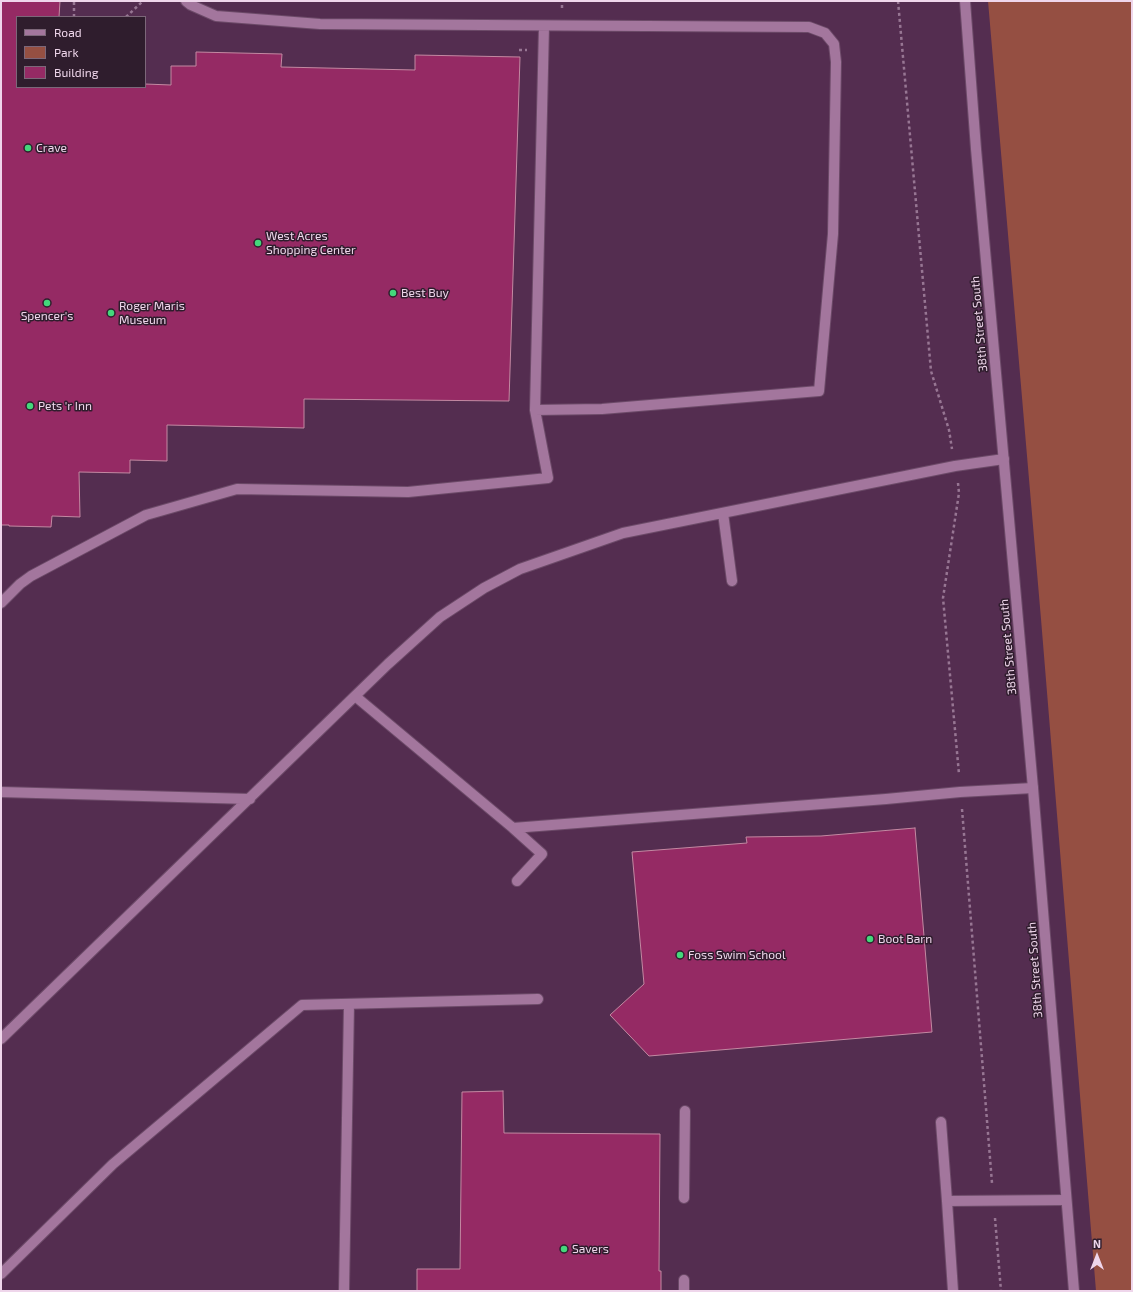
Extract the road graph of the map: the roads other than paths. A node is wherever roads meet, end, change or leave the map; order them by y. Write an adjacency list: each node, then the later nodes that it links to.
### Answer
1 (186, 1): 3 (street)
2 (965, 1): 5 (street, 38th Street South)
3 (544, 26): 4 (street); 4 (street)
4 (535, 410): 8 (street)
5 (1004, 458): 6 (street); 10 (street, 38th Street South)
6 (723, 513): 7 (street); 9 (street)
7 (732, 581)
8 (1, 603)
9 (355, 696): 12 (street); 13 (street)
10 (1033, 788): 13 (street); 21 (street, 38th Street South)
11 (1, 792): 12 (street)
12 (250, 799): 17 (street)
13 (513, 828): 14 (street)
14 (517, 881)
15 (538, 999): 16 (street)
16 (349, 1004): 23 (street); 25 (street)
17 (1, 1039)
18 (685, 1111): 20 (street)
19 (941, 1122): 22 (street)
20 (684, 1198)
21 (1066, 1200): 22 (street); 28 (street, 38th Street South)
22 (947, 1202): 27 (street)
23 (1, 1274)
24 (684, 1280): 26 (street)
25 (344, 1291)
26 (684, 1291)
27 (953, 1291)
28 (1074, 1291)

